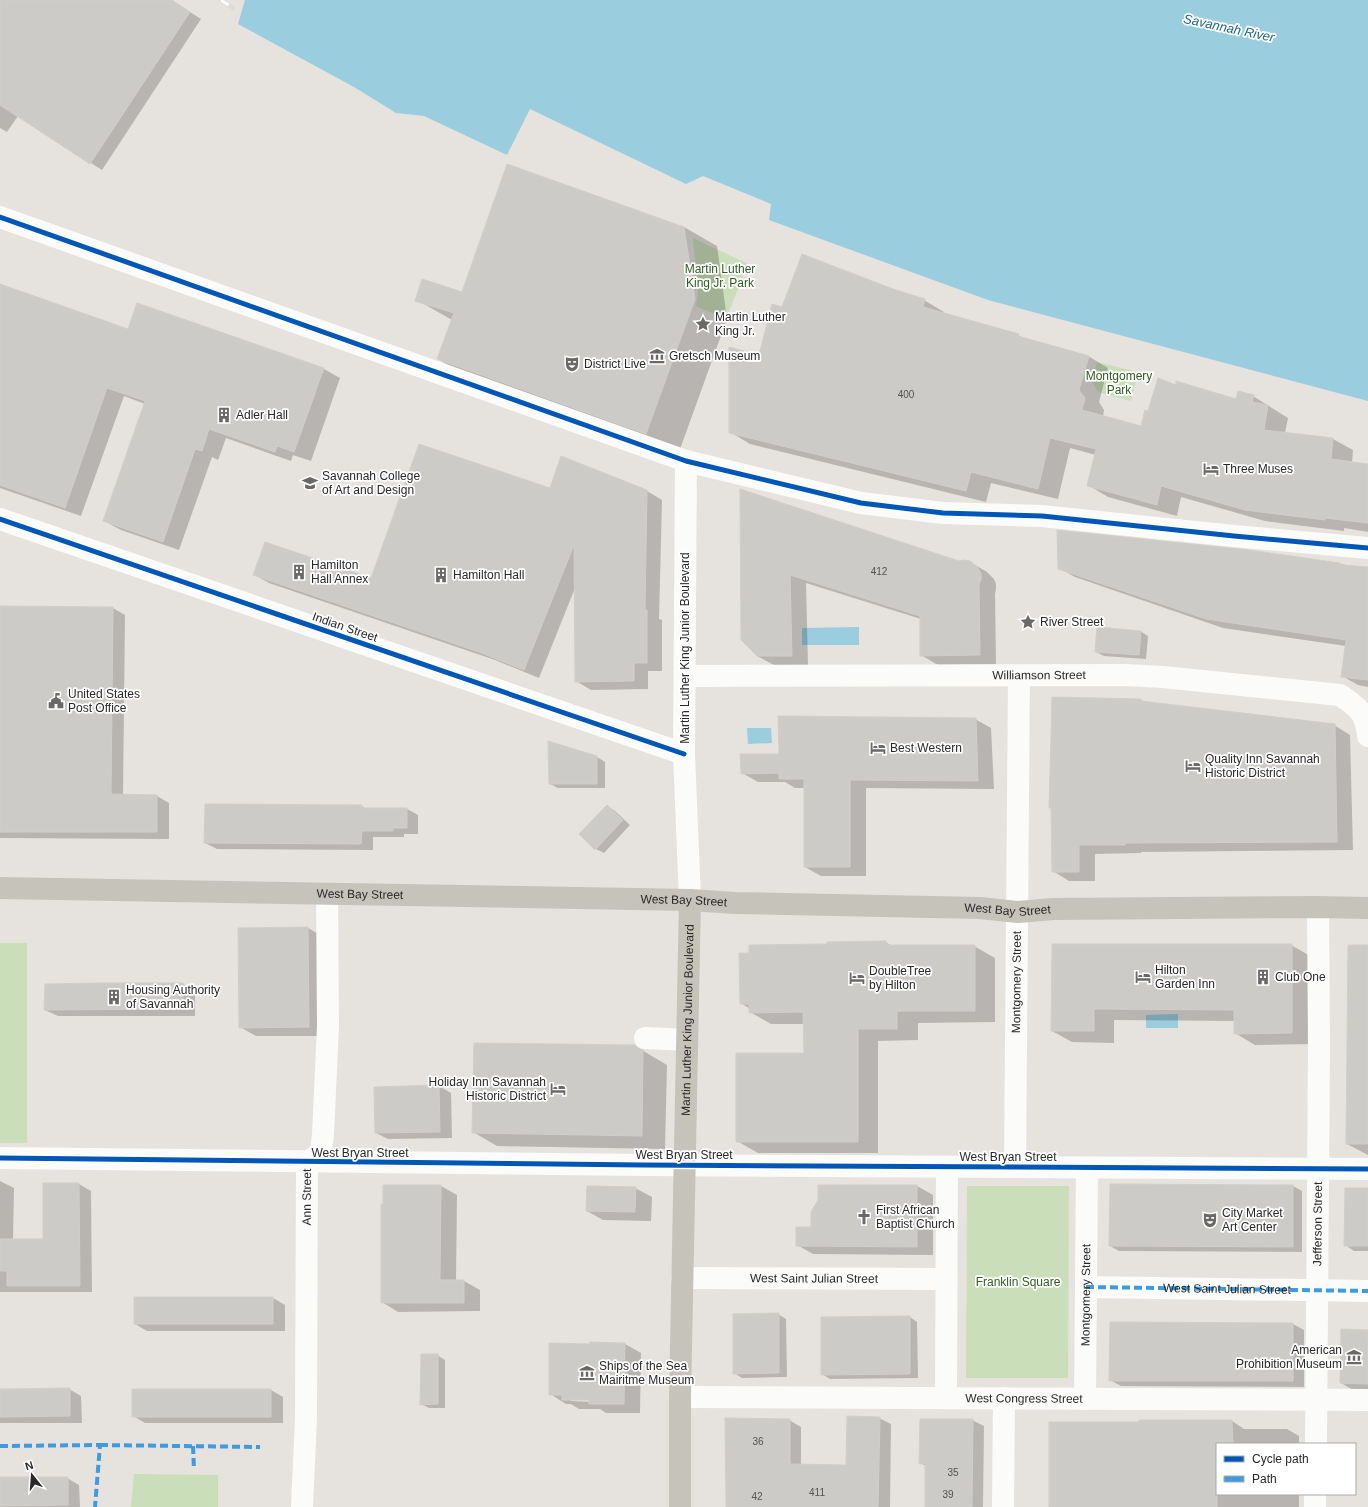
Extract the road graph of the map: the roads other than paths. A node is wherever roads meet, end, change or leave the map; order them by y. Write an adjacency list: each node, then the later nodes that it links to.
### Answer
1 (0, 216): 2 (street)
2 (686, 461): 4 (street); 5 (street, Martin Luther King Junior Boulevard)
3 (0, 519): 8 (street, Indian Street)
4 (1368, 548)
5 (685, 676): 6 (street, Williamson Street); 8 (street, Martin Luther King Junior Boulevard)
6 (1019, 676): 7 (street, Williamson Street); 14 (street, Montgomery Street)
7 (1368, 736)
8 (684, 754): 11 (street, Martin Luther King Junior Boulevard)
9 (0, 888): 10 (main road, West Bay Street)
10 (327, 894): 11 (main road, West Bay Street); 18 (street, Ann Street)
11 (690, 900): 14 (main road, West Bay Street); 16 (main road, Martin Luther King Junior Boulevard)
12 (1318, 907): 13 (main road, West Bay Street); 14 (main road, West Bay Street); 23 (street, Jefferson Street)
13 (1368, 908)
14 (1018, 912): 21 (street, Montgomery Street)
15 (645, 1038): 16 (street)
16 (688, 1040): 19 (main road, Martin Luther King Junior Boulevard)
17 (0, 1158): 18 (street, West Bryan Street)
18 (307, 1162): 19 (street, West Bryan Street); 38 (street, Ann Street)
19 (685, 1165): 20 (street, West Bryan Street); 25 (main road, Martin Luther King Junior Boulevard)
20 (947, 1167): 21 (street, West Bryan Street); 26 (street)
21 (1015, 1167): 22 (street, West Bryan Street)
22 (1087, 1168): 23 (street, West Bryan Street); 27 (street, Montgomery Street)
23 (1318, 1169): 24 (street, West Bryan Street); 28 (street, Jefferson Street)
24 (1368, 1169)
25 (682, 1278): 26 (street, West Saint Julian Street); 30 (main road, Martin Luther King Junior Boulevard)
26 (946, 1279): 31 (street)
27 (1086, 1287): 28 (street, West Saint Julian Street); 33 (street, Montgomery Street)
28 (1317, 1290): 29 (street, West Saint Julian Street); 34 (street, Jefferson Street)
29 (1368, 1291)
30 (680, 1397): 31 (street, West Congress Street); 39 (main road, Martin Luther King Junior Boulevard)
31 (946, 1398): 32 (street, West Congress Street)
32 (1004, 1398): 33 (street, West Congress Street); 40 (street)
33 (1085, 1399): 34 (street, West Congress Street)
34 (1316, 1399): 35 (street, West Congress Street); 36 (street, Jefferson Street)
35 (1368, 1400)
36 (1316, 1443)
37 (1315, 1495): 41 (street)
38 (302, 1507)
39 (680, 1507)
40 (1003, 1507)
41 (1315, 1507)

